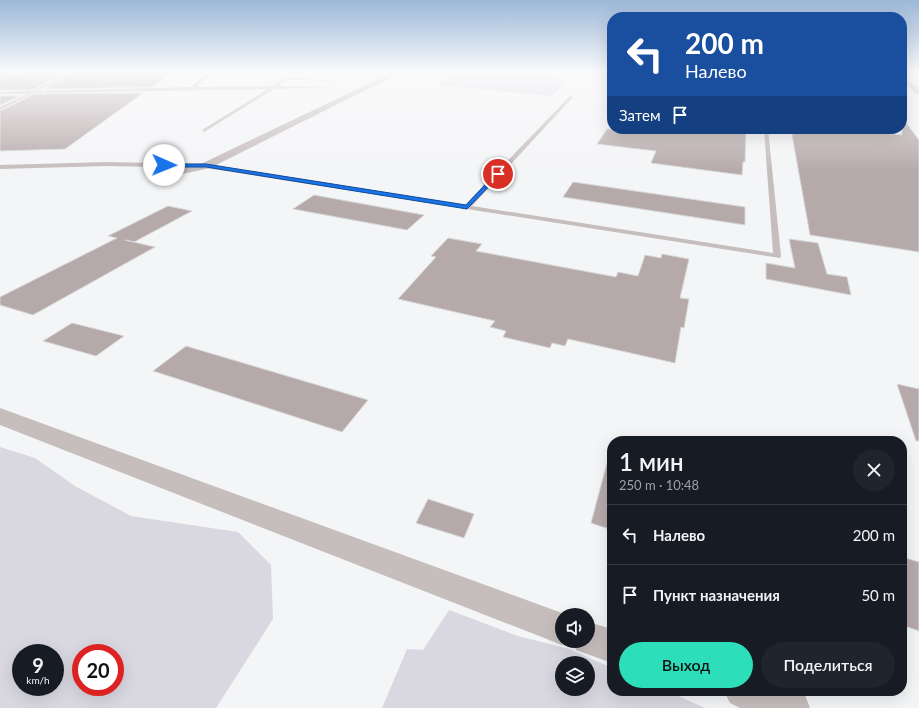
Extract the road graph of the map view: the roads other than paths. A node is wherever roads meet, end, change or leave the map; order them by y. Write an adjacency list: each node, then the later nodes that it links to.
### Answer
1 (244, 105): 4 (lane)
2 (331, 105): 7 (street)
3 (563, 105): 9 (lane)
4 (204, 131)
5 (766, 134): 9 (lane)
6 (0, 166): 7 (lane)
7 (206, 166): 8 (street); 9 (lane)
8 (182, 170)
9 (467, 207)
10 (0, 416): 11 (street)
11 (555, 626)
12 (595, 640): 13 (street)
13 (607, 644)
14 (757, 696): 15 (street)
15 (792, 708)

